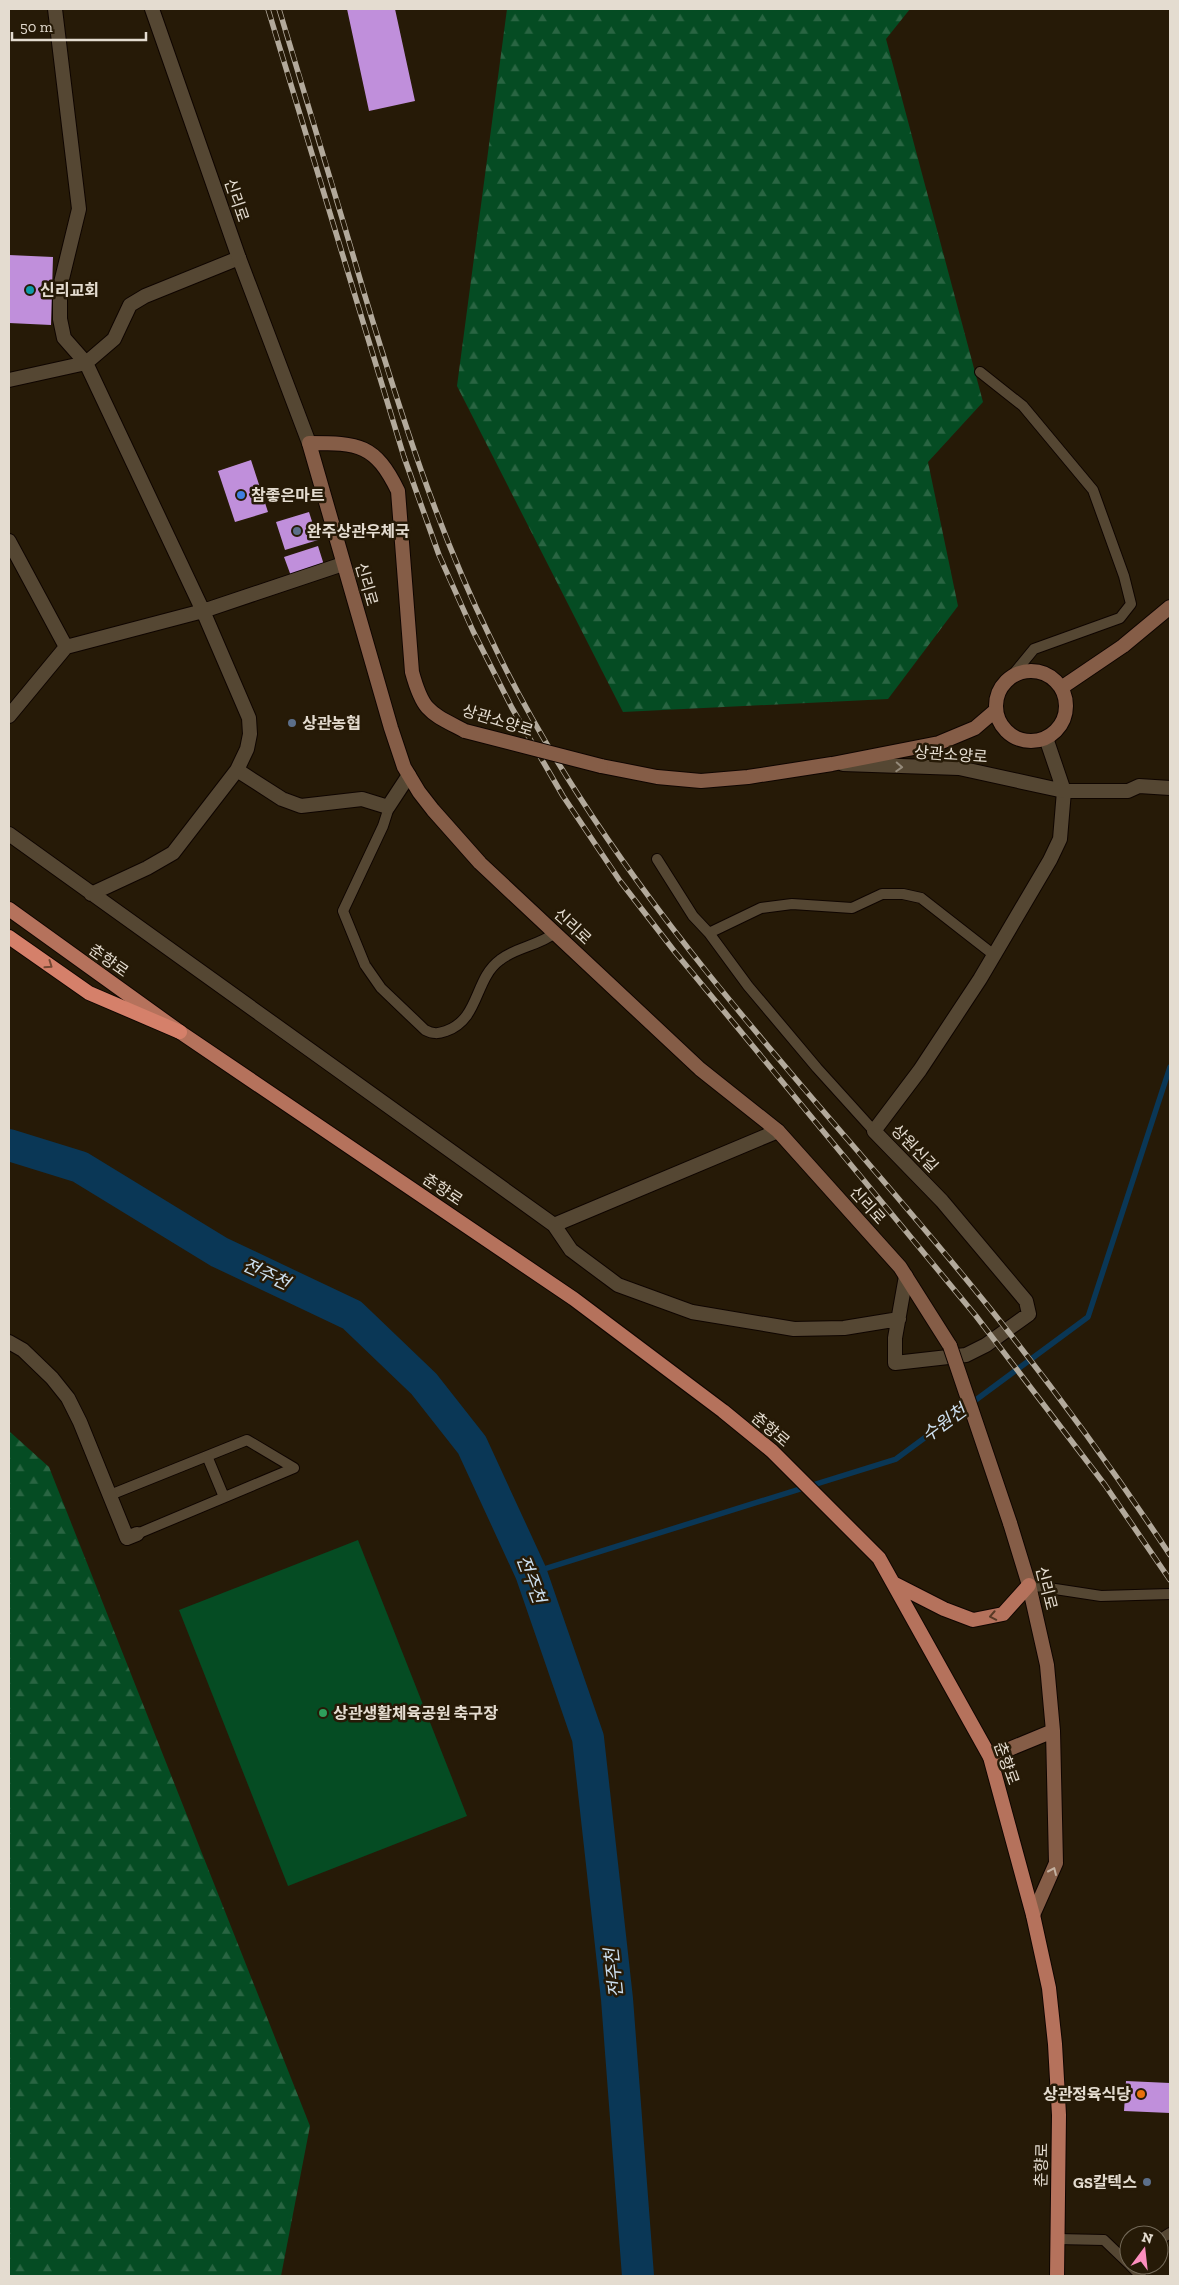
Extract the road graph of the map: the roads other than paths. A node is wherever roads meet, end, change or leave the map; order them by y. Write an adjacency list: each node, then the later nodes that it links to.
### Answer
1 (55, 9): 4 (street)
2 (152, 9): 3 (street, 신리로)
3 (239, 258): 4 (street); 7 (street, 신리로)
4 (86, 363): 6 (street); 11 (street)
5 (980, 372): 13 (lane)
6 (9, 380)
7 (309, 443): 9 (main road, 신리로); 18 (main road, 상관소양로, bridge)
8 (9, 541): 12 (street)
9 (343, 564): 11 (street); 20 (main road, 신리로)
10 (1170, 607): 14 (main road)
11 (203, 611): 12 (street); 19 (street)
12 (66, 648): 16 (street)
13 (1011, 677): 14 (main road); 15 (main road)
14 (1061, 688): 17 (main road)
15 (996, 710): 17 (main road, 상관소양로); 18 (main road, 상관소양로)
16 (9, 716)
17 (1046, 738): 22 (street)
18 (832, 764): 22 (street, 상관소양로, one-way to 22)
19 (237, 770): 23 (street); 26 (street)
20 (409, 775): 23 (street); 28 (main road, 신리로)
21 (1170, 788): 22 (street, 상관소양로)
22 (1064, 790): 31 (street, 상원신길)
23 (390, 804): 28 (lane)
24 (9, 834): 26 (street)
25 (657, 859): 29 (lane)
26 (91, 894): 35 (street)
27 (9, 909): 32 (main road, 춘향로)
28 (555, 933): 34 (main road, 신리로)
29 (709, 933): 31 (lane); 33 (lane)
30 (9, 937): 32 (highway, one-way to 32)
31 (994, 955): 33 (street, 상원신길)
32 (180, 1032): 43 (main road, 춘향로)
33 (874, 1131): 37 (street, 상원신길)
34 (778, 1132): 35 (street); 36 (main road, 신리로)
35 (554, 1225): 37 (street)
36 (906, 1276): 37 (street, 상원신길); 44 (main road, 신리로, bridge)
37 (899, 1319)
38 (9, 1342): 40 (street)
39 (207, 1456): 40 (lane); 41 (lane); 41 (lane)
40 (110, 1495): 42 (street)
41 (224, 1497): 42 (lane)
42 (137, 1534)
43 (893, 1584): 44 (main road, one-way to 43); 47 (main road, 춘향로)
44 (1029, 1585): 45 (lane); 46 (main road, 신리로)
45 (1170, 1594)
46 (1052, 1731): 47 (main road); 48 (main road, 신리로, one-way to 46)
47 (990, 1757): 48 (main road, 춘향로)
48 (1033, 1915): 49 (main road, 춘향로)
49 (1057, 2239): 50 (lane); 51 (main road, 춘향로)
50 (1119, 2252)
51 (1057, 2276)

